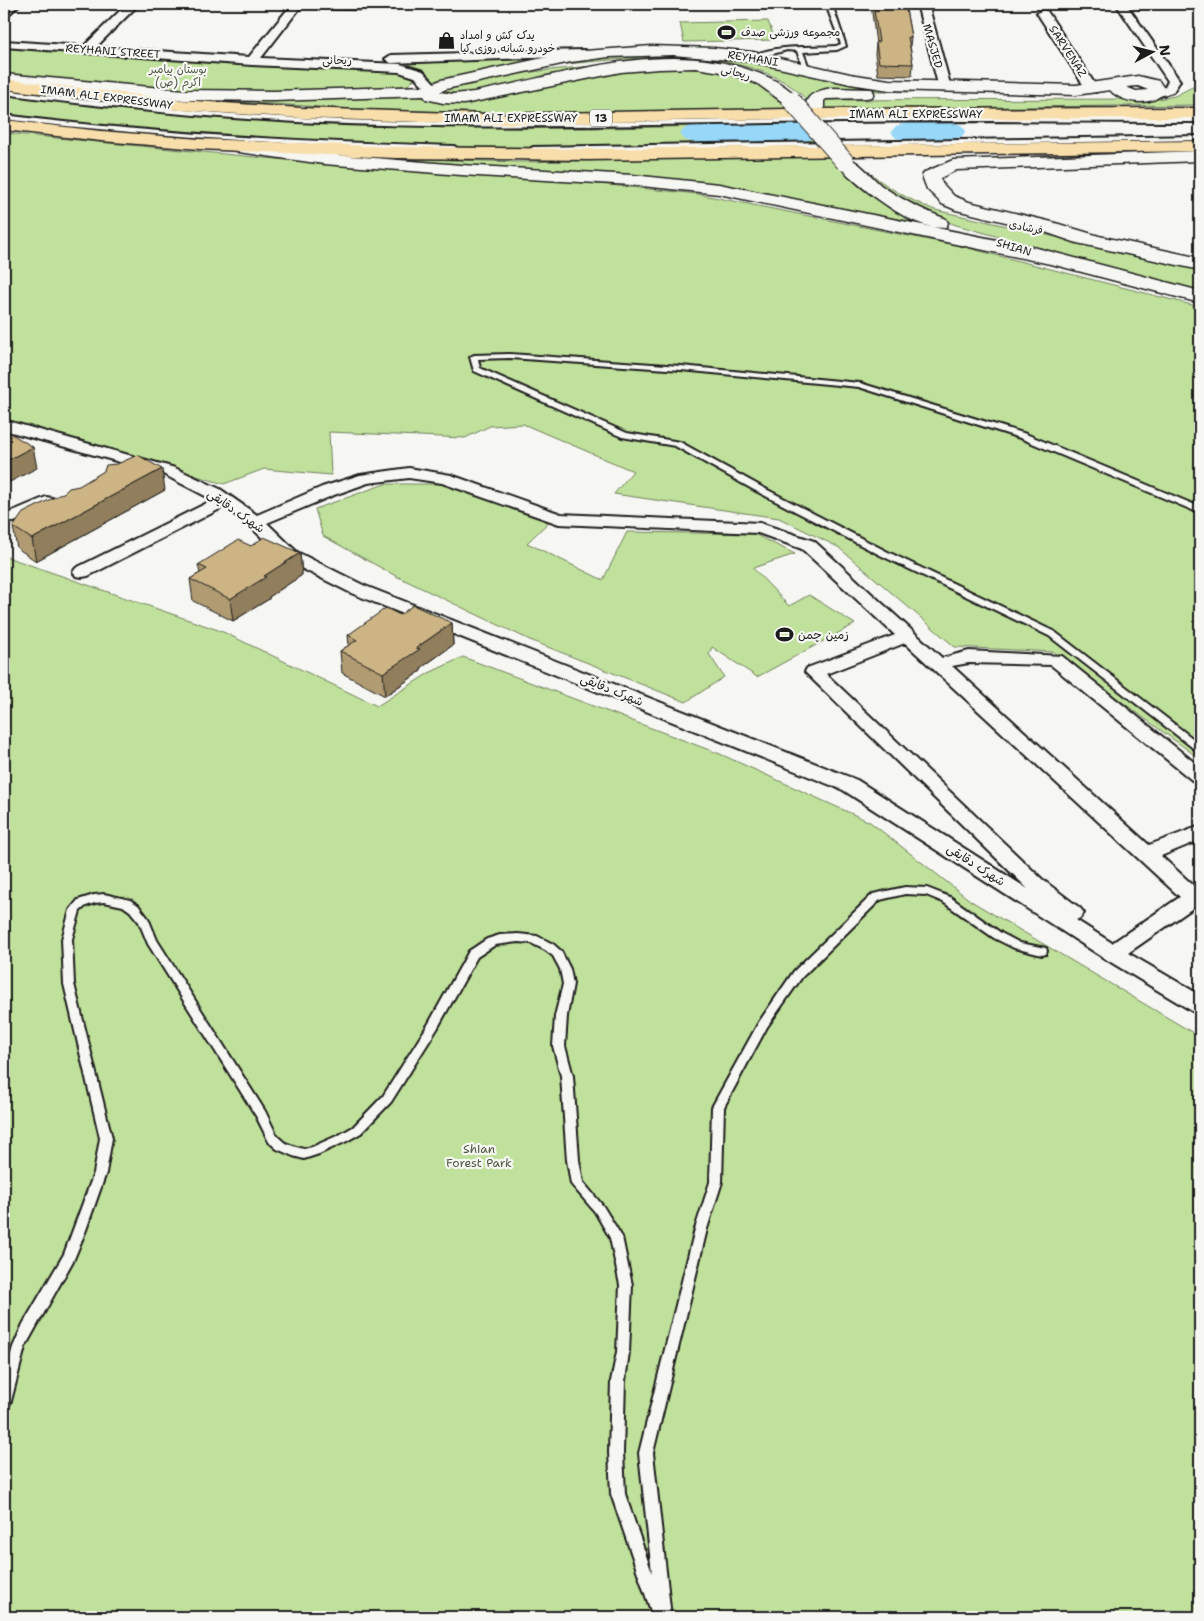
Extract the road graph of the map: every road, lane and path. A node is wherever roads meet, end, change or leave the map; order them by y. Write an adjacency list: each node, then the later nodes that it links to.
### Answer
1 (14, 4): 7 (street)
2 (133, 4): 10 (street)
3 (298, 4): 14 (street)
4 (922, 4): 20 (street, MASJED)
5 (1121, 4): 15 (street)
6 (831, 10): 11 (lane)
7 (4, 13)
8 (1043, 13): 23 (street, SARVENAZ)
9 (4, 44): 10 (street, REYHANI STREET)
10 (86, 49): 14 (street, REYHANI STREET)
11 (798, 50): 13 (lane); 16 (lane)
12 (609, 53): 13 (main road, REYHANI); 14 (street, ریحانی); 17 (main road, REYHANI)
13 (754, 57): 16 (main road, REYHANI)
14 (252, 61): 22 (street, ریحانی)
15 (1163, 66): 21 (street); 25 (street)
16 (806, 68): 20 (main road, REYHANI)
17 (499, 73): 22 (main road, REYHANI); 26 (main road, فرشادی)
18 (4, 79): 22 (main road)
19 (4, 84): 27 (highway, IMAM ALI EXPRESSWAY / 13)
20 (945, 88): 23 (main road, REYHANI)
21 (1137, 88): 23 (main road, REYHANI); 25 (main road); 26 (main road)
22 (432, 89): 35 (main road, ریحانی, bridge)
23 (1092, 89)
24 (4, 92): 29 (lane)
25 (1153, 94)
26 (816, 110): 36 (main road, فرشادی)
27 (1200, 113)
28 (4, 117): 31 (lane)
29 (1200, 120)
30 (4, 125): 33 (highway)
31 (1200, 138)
32 (1200, 146): 33 (highway)
33 (242, 148): 37 (main road)
34 (1200, 156): 36 (main road)
35 (845, 162): 37 (main road, SHIAN)
36 (1095, 241): 38 (main road, فرشادی)
37 (1054, 259): 39 (main road, SHIAN)
38 (1200, 264)
39 (1200, 297)
40 (8, 430): 41 (street, شهرک دقایقی)
41 (132, 461): 42 (street); 44 (street, شهرک دقایقی)
42 (106, 473)
43 (65, 493): 46 (street)
44 (224, 500): 47 (street, شهرک دقایقی); 48 (street)
45 (1200, 510): 51 (lane)
46 (14, 517)
47 (256, 522): 49 (street); 58 (street, شهرک دقایقی)
48 (82, 572)
49 (908, 636): 50 (street); 56 (street)
50 (938, 664): 52 (street); 54 (street)
51 (1200, 750)
52 (1200, 778)
53 (1200, 833): 54 (street)
54 (1146, 854): 55 (street)
55 (1197, 895): 58 (street)
56 (1073, 913)
57 (1042, 951): 62 (lane)
58 (1112, 953): 59 (street, شهرک دقایقی)
59 (1200, 1005)
60 (4, 1401): 61 (lane)
61 (660, 1617)
62 (665, 1617)

